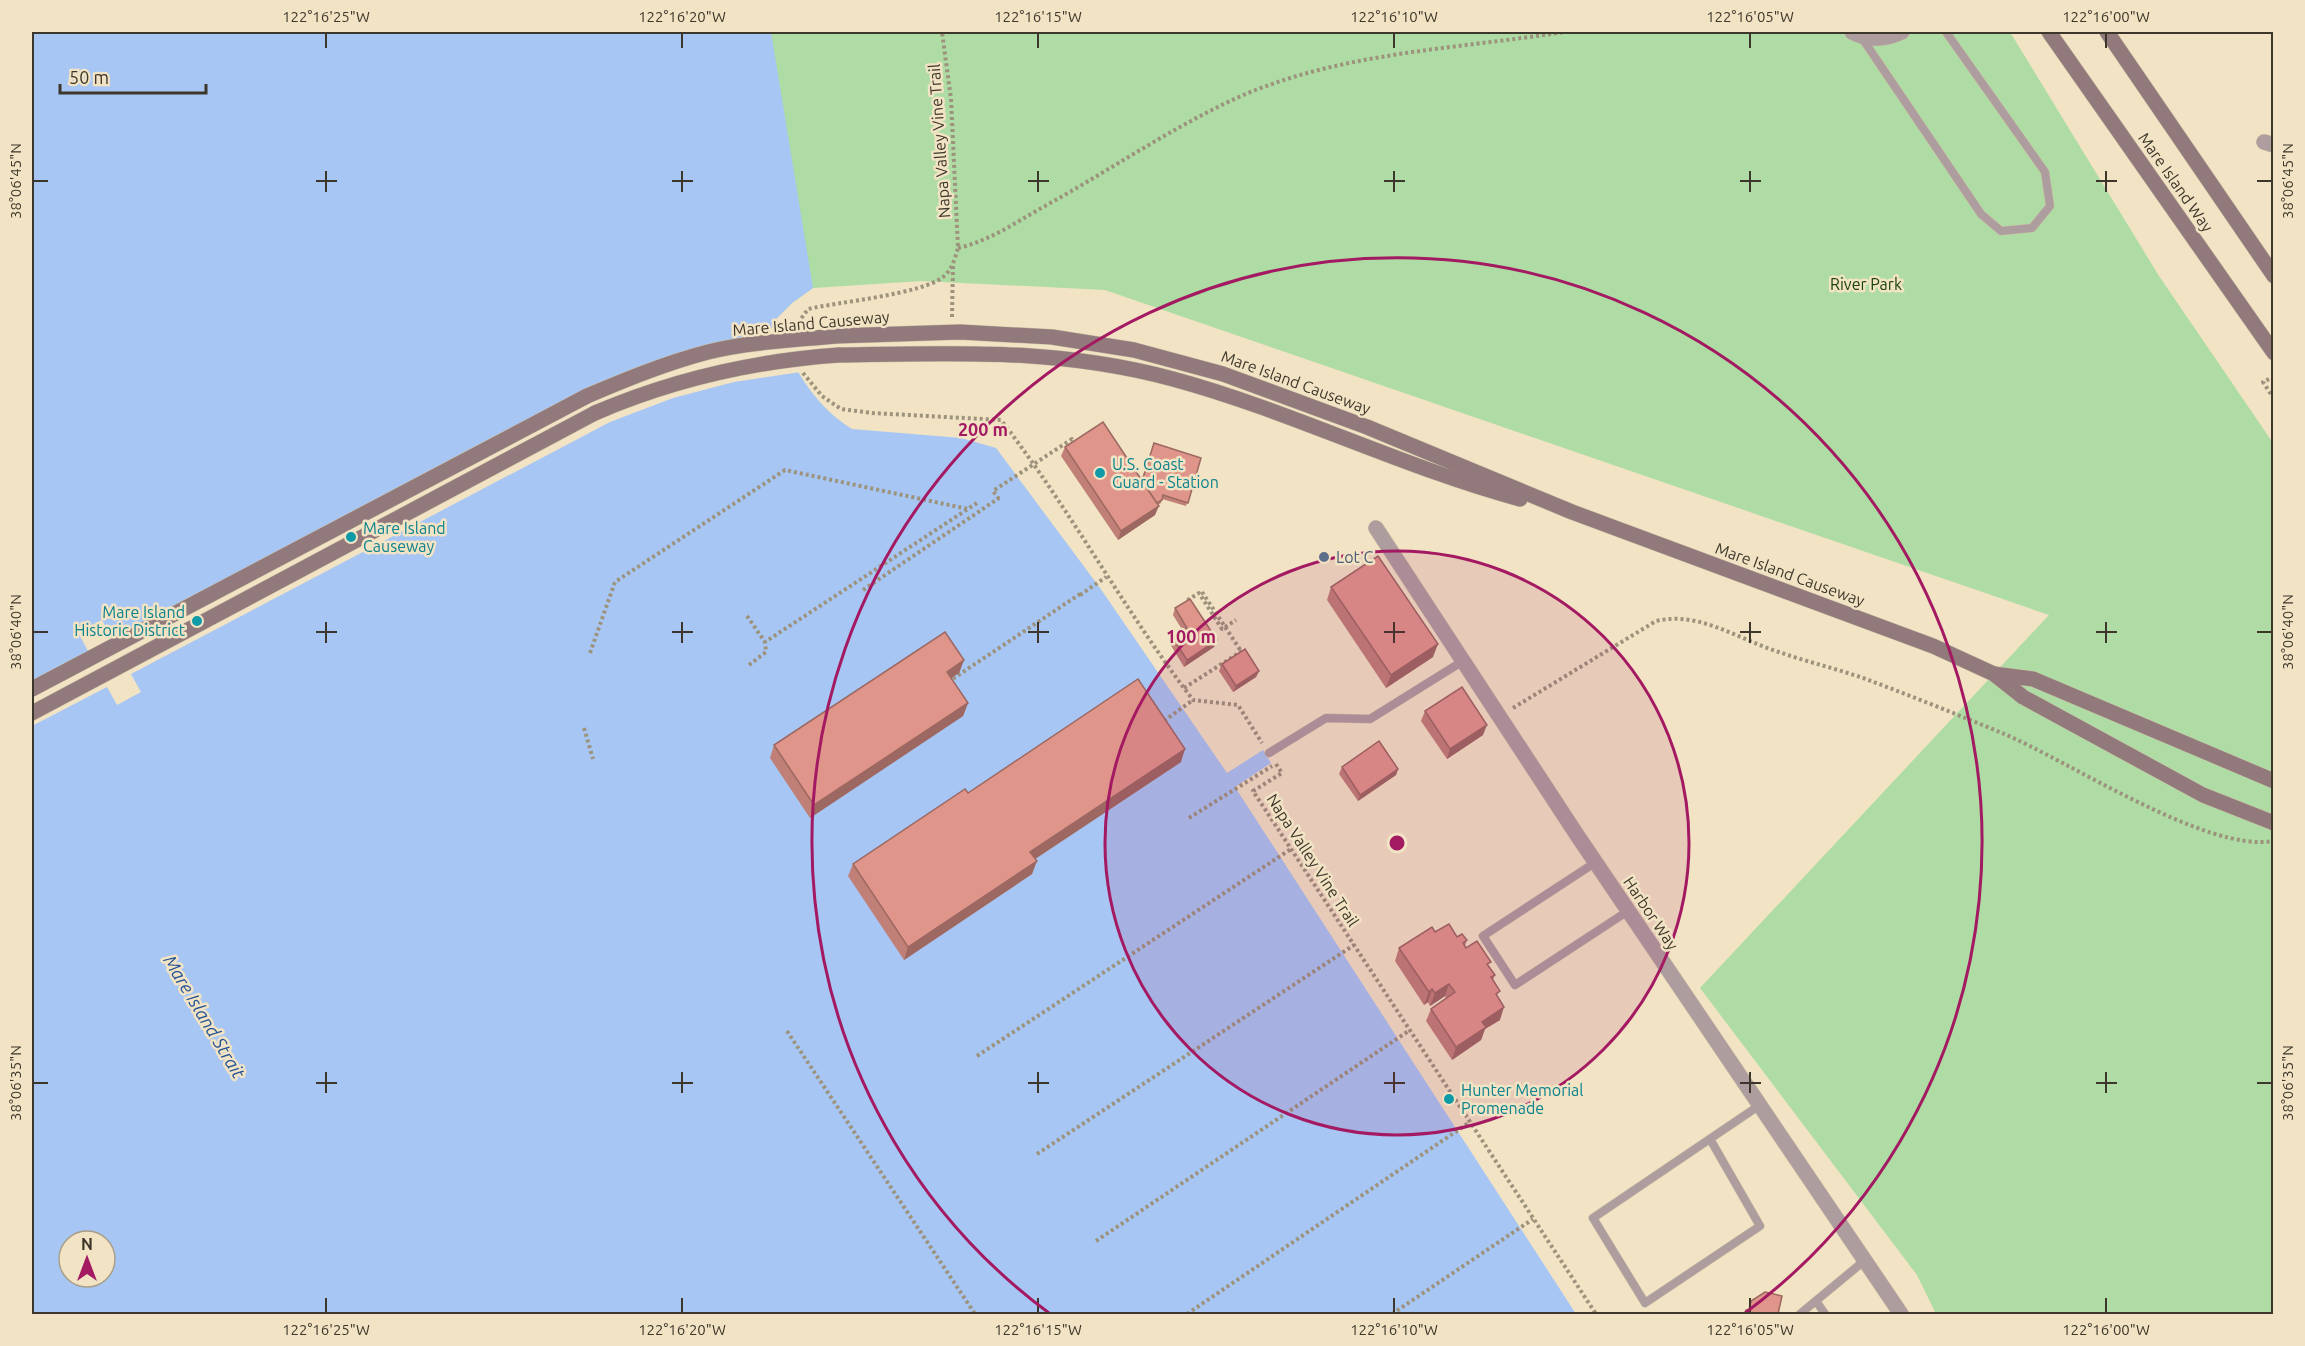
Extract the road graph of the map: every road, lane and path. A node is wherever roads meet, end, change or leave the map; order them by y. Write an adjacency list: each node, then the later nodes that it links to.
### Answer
1 (942, 32): 2 (path, Napa Valley Vine Trail)
2 (1564, 32)
3 (1902, 32): 7 (street)
4 (1946, 32): 7 (lane)
5 (2049, 32): 11 (main road, Mare Island Way)
6 (2107, 32): 9 (main road, Mare Island Way)
7 (1857, 34)
8 (953, 264): 10 (path)
9 (2274, 276)
10 (951, 332): 19 (main road, Mare Island Causeway); 39 (main road, Mare Island Causeway, bridge)
11 (2274, 353)
12 (2269, 379): 13 (path)
13 (2274, 399)
14 (841, 409): 16 (path)
15 (1077, 446): 16 (path)
16 (1035, 463): 21 (path); 22 (path)
17 (977, 503): 18 (path)
18 (968, 509): 30 (path); 32 (path)
19 (1572, 512): 36 (main road, Mare Island Causeway); 41 (main road, Mare Island Causeway, bridge)
20 (1376, 528): 34 (street, Harbor Way)
21 (1106, 577): 25 (path); 38 (path)
22 (863, 590)
23 (1202, 592): 29 (path)
24 (1080, 594): 25 (path)
25 (1072, 600): 37 (path)
26 (1191, 609): 29 (path)
27 (747, 616): 30 (path)
28 (1236, 620): 29 (path)
29 (1224, 628): 31 (path)
30 (765, 642): 35 (path)
31 (1242, 651): 33 (path); 38 (path)
32 (590, 653)
33 (1247, 660)
34 (1463, 661): 42 (street, Harbor Way); 45 (lane)
35 (749, 665)
36 (1994, 674): 48 (main road, Mare Island Causeway); 50 (main road, Mare Island Causeway)
37 (946, 684)
38 (1184, 688): 40 (path)
39 (32, 689)
40 (1193, 700): 43 (path); 45 (path)
41 (32, 713)
42 (1499, 716): 51 (path); 53 (street, Harbor Way)
43 (1156, 726)
44 (584, 728): 46 (path)
45 (1269, 753): 47 (path)
46 (593, 759)
47 (1276, 764): 49 (path); 52 (path, Napa Valley Vine Trail)
48 (2274, 781)
49 (1189, 818)
50 (2274, 823)
51 (2274, 840)
52 (1291, 849): 55 (path, Napa Valley Vine Trail); 58 (path)
53 (1596, 862): 54 (street, Harbor Way); 54 (lane)
54 (1628, 911): 59 (street, Harbor Way)
55 (1354, 945): 57 (path, Napa Valley Vine Trail); 62 (path)
56 (787, 1030): 67 (path)
57 (1410, 1030): 60 (path, Napa Valley Vine Trail); 64 (path)
58 (976, 1056)
59 (1760, 1106): 61 (lane); 65 (street, Harbor Way)
60 (1470, 1122): 63 (path, Napa Valley Vine Trail); 68 (path)
61 (1710, 1139): 61 (lane)
62 (1037, 1154)
63 (1533, 1219): 69 (path); 70 (path, Napa Valley Vine Trail)
64 (1096, 1241)
65 (1864, 1261): 66 (lane); 73 (street, Harbor Way)
66 (1816, 1301): 71 (lane); 72 (lane)
67 (975, 1314)
68 (1187, 1314)
69 (1392, 1314)
70 (1596, 1314)
71 (1800, 1314)
72 (1825, 1314)
73 (1901, 1314)

